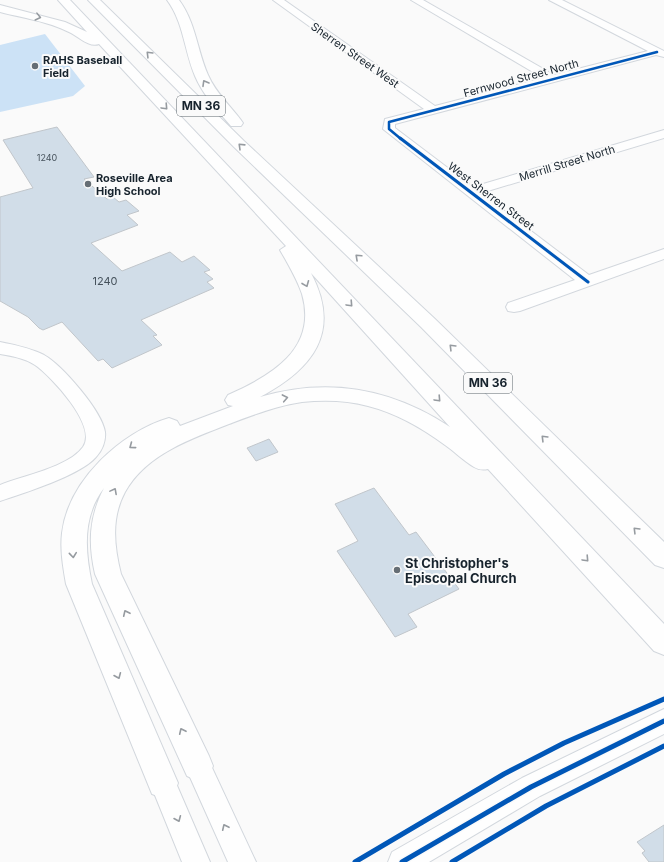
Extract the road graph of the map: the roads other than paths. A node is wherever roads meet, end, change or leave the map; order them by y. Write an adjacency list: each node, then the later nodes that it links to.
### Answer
1 (64, 0): 9 (highway, MN 36)
2 (94, 0): 15 (highway, MN 36, one-way to 2)
3 (173, 0): 15 (highway, one-way to 3)
4 (278, 0): 11 (street, Sherren Street West)
5 (416, 0): 10 (street)
6 (554, 0): 8 (street)
7 (0, 8): 9 (highway, one-way to 9)
8 (661, 53): 10 (street, Fernwood Street North)
9 (128, 69): 16 (highway, MN 36, one-way to 16)
10 (552, 79): 11 (street, Fernwood Street North)
11 (433, 110): 12 (street, Fernwood Street North)
12 (390, 122): 14 (street, West Sherren Street)
13 (664, 134): 14 (street, Merrill Street North)
14 (471, 192): 18 (street, West Sherren Street)
15 (310, 211): 23 (highway, MN 36, one-way to 15)
16 (266, 214): 22 (highway, MN 36, one-way to 22); 27 (highway, one-way to 27)
17 (664, 254): 18 (street)
18 (588, 282): 19 (street)
19 (514, 307)
20 (0, 348): 21 (street)
21 (0, 492)
22 (560, 530): 24 (highway, MN 36, one-way to 24); 26 (highway, one-way to 22)
23 (664, 558)
24 (664, 643)
25 (664, 721): 30 (street)
26 (198, 766): 29 (street, one-way to 26)
27 (163, 783): 28 (street, one-way to 28)
28 (196, 862)
29 (242, 862)
30 (402, 862)

